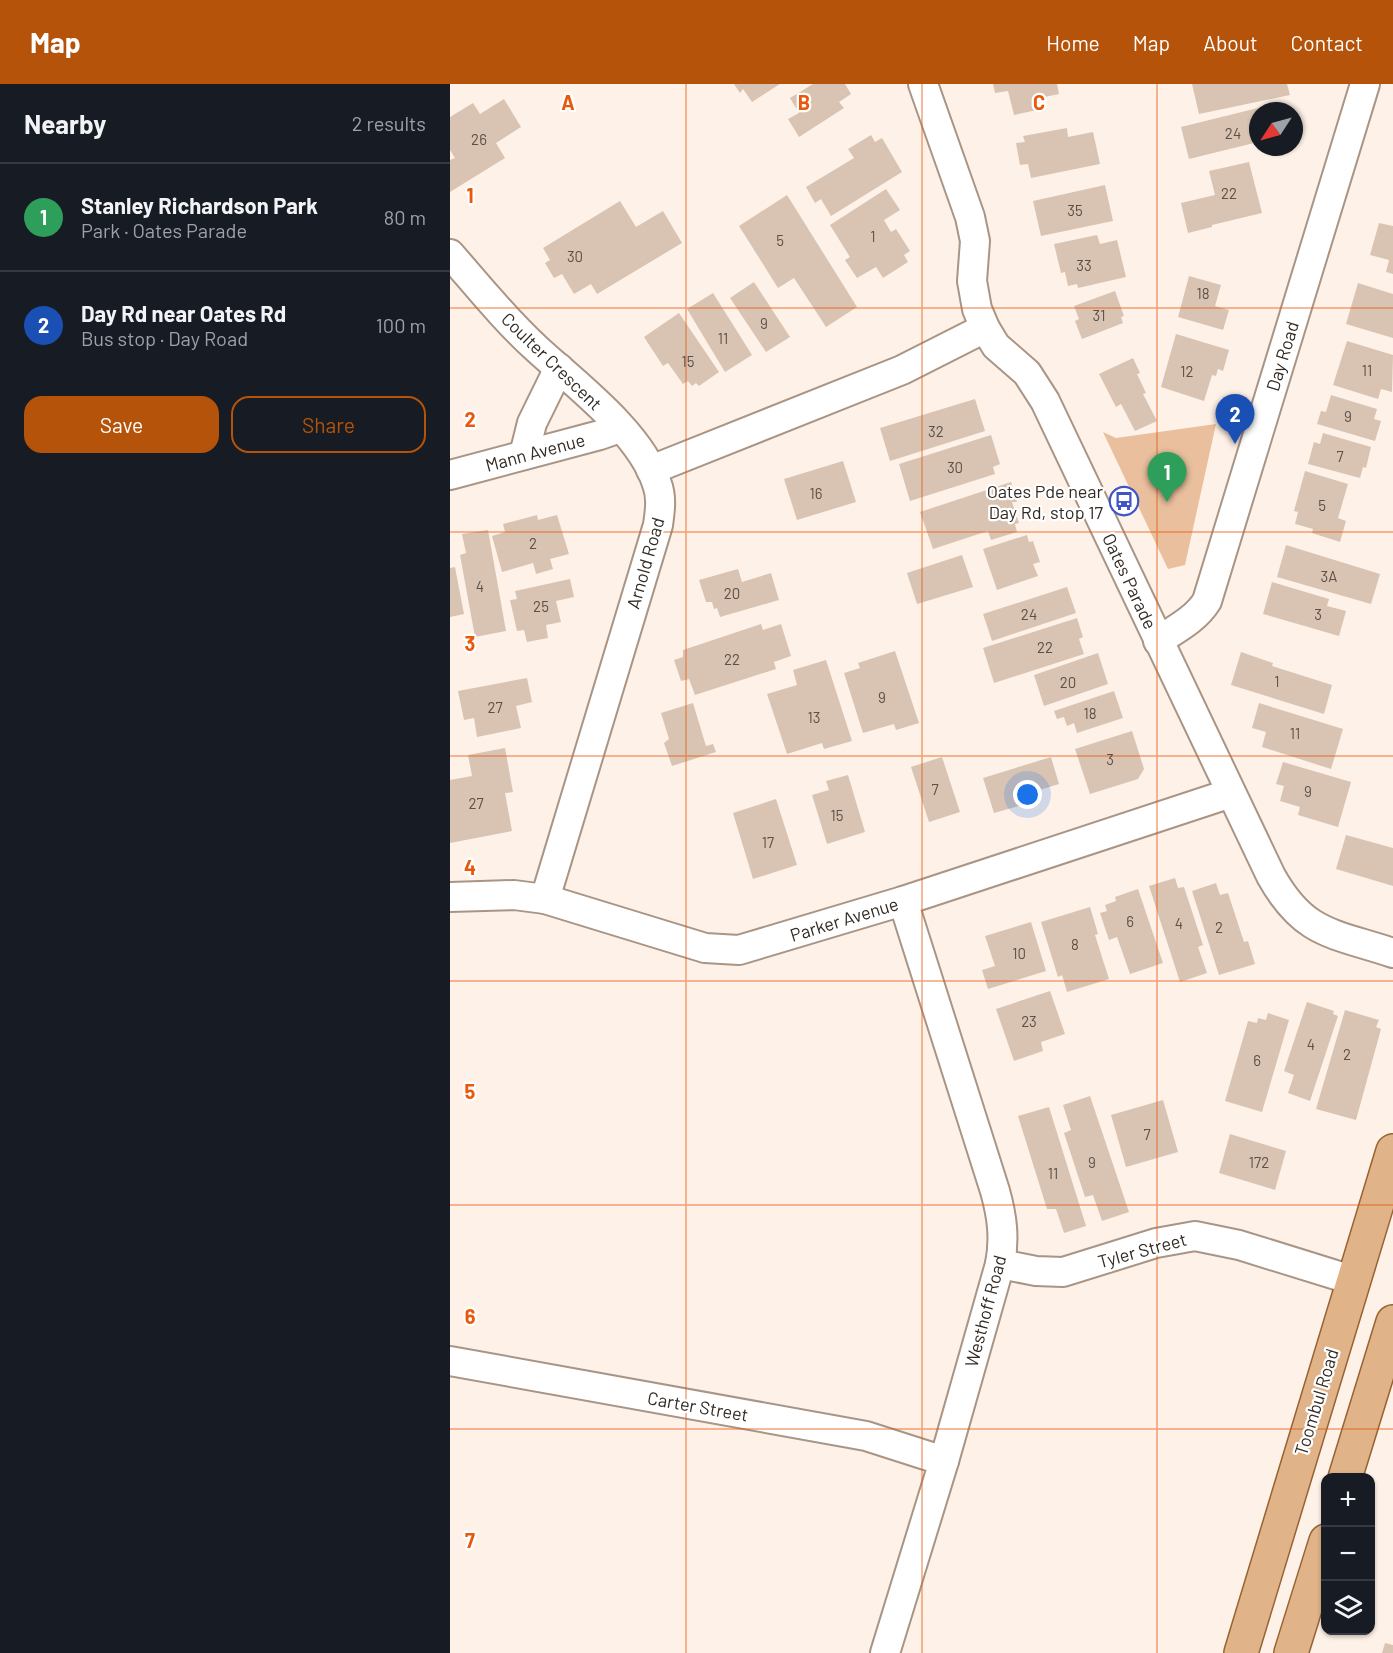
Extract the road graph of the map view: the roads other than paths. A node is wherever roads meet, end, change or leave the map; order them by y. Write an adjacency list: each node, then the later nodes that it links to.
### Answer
1 (923, 84): 4 (street, Oates Parade)
2 (1365, 84): 10 (street, Day Road)
3 (450, 255): 5 (street, Coulter Crescent)
4 (985, 328): 8 (street); 10 (street, Oates Parade)
5 (559, 368): 6 (street, Coulter Crescent); 7 (street)
6 (620, 428): 7 (street, Mann Avenue); 8 (street, Coulter Crescent)
7 (524, 455): 9 (street, Mann Avenue)
8 (651, 470): 13 (street, Arnold Road)
9 (450, 475)
10 (1158, 641): 11 (street, Oates Parade)
11 (1231, 793): 14 (street, Parker Avenue); 15 (street, Oates Parade)
12 (450, 897): 13 (street, Parker Avenue)
13 (545, 899): 14 (street, Parker Avenue)
14 (903, 901): 17 (street, Westhoff Road)
15 (1393, 953)
16 (1393, 1151): 18 (main road, Toombul Road)
17 (1000, 1264): 18 (street, Tyler Street); 22 (street, Westhoff Road)
18 (1352, 1280): 26 (main road, Toombul Road)
19 (1393, 1322): 21 (main road)
20 (450, 1361): 22 (street, Carter Street)
21 (1387, 1363): 23 (main road)
22 (944, 1461): 25 (street, Westhoff Road)
23 (1347, 1473)
24 (1321, 1557): 27 (main road)
25 (885, 1653)
26 (1241, 1653)
27 (1291, 1653)

